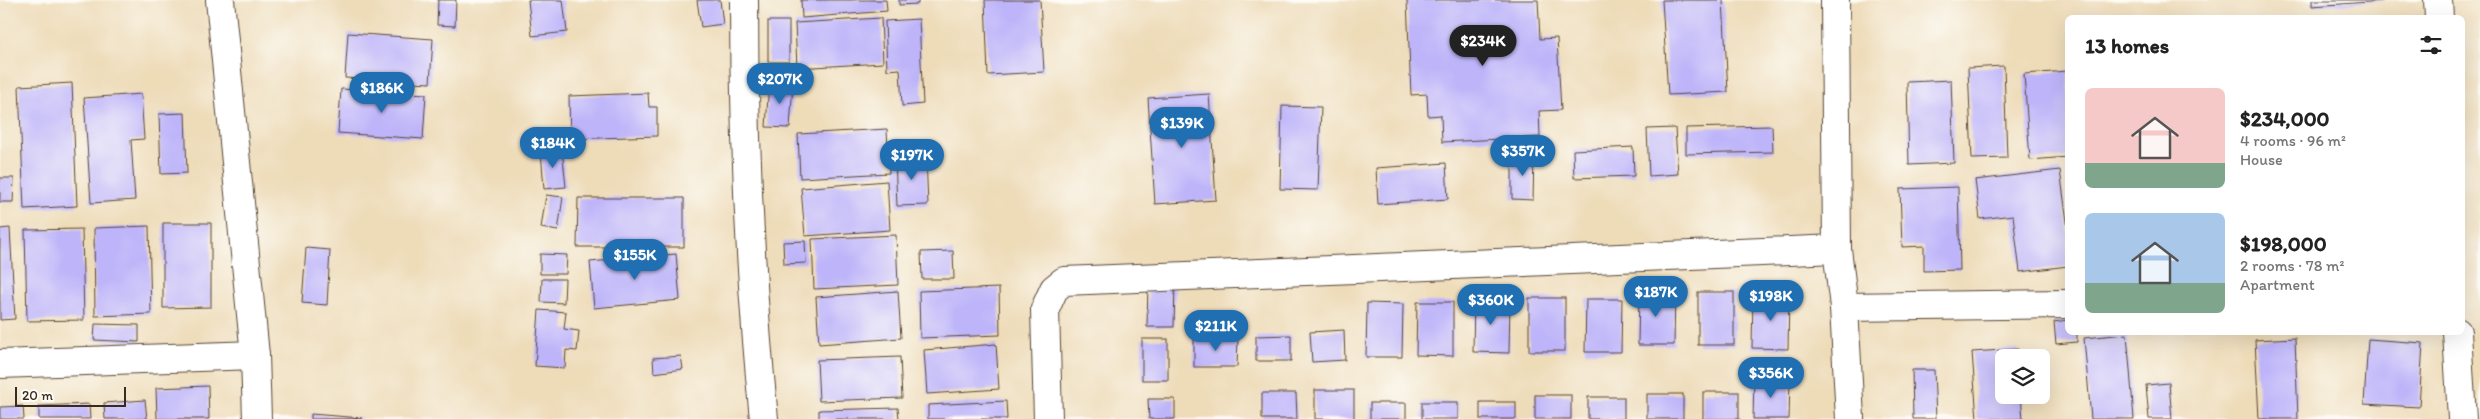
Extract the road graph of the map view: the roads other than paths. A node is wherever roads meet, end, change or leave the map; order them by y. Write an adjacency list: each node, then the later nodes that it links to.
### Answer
1 (220, 0): 10 (street)
2 (744, 0): 13 (street)
3 (1835, 0): 6 (street)
4 (2438, 0): 5 (street)
5 (2439, 15)
6 (1837, 249): 8 (street); 14 (street)
7 (2065, 304): 8 (street)
8 (1844, 308): 15 (street)
9 (2457, 335): 16 (street)
10 (255, 355): 11 (street); 12 (street)
11 (0, 364)
12 (257, 419)
13 (764, 419)
14 (1048, 419)
15 (1850, 419)
16 (2462, 419)

